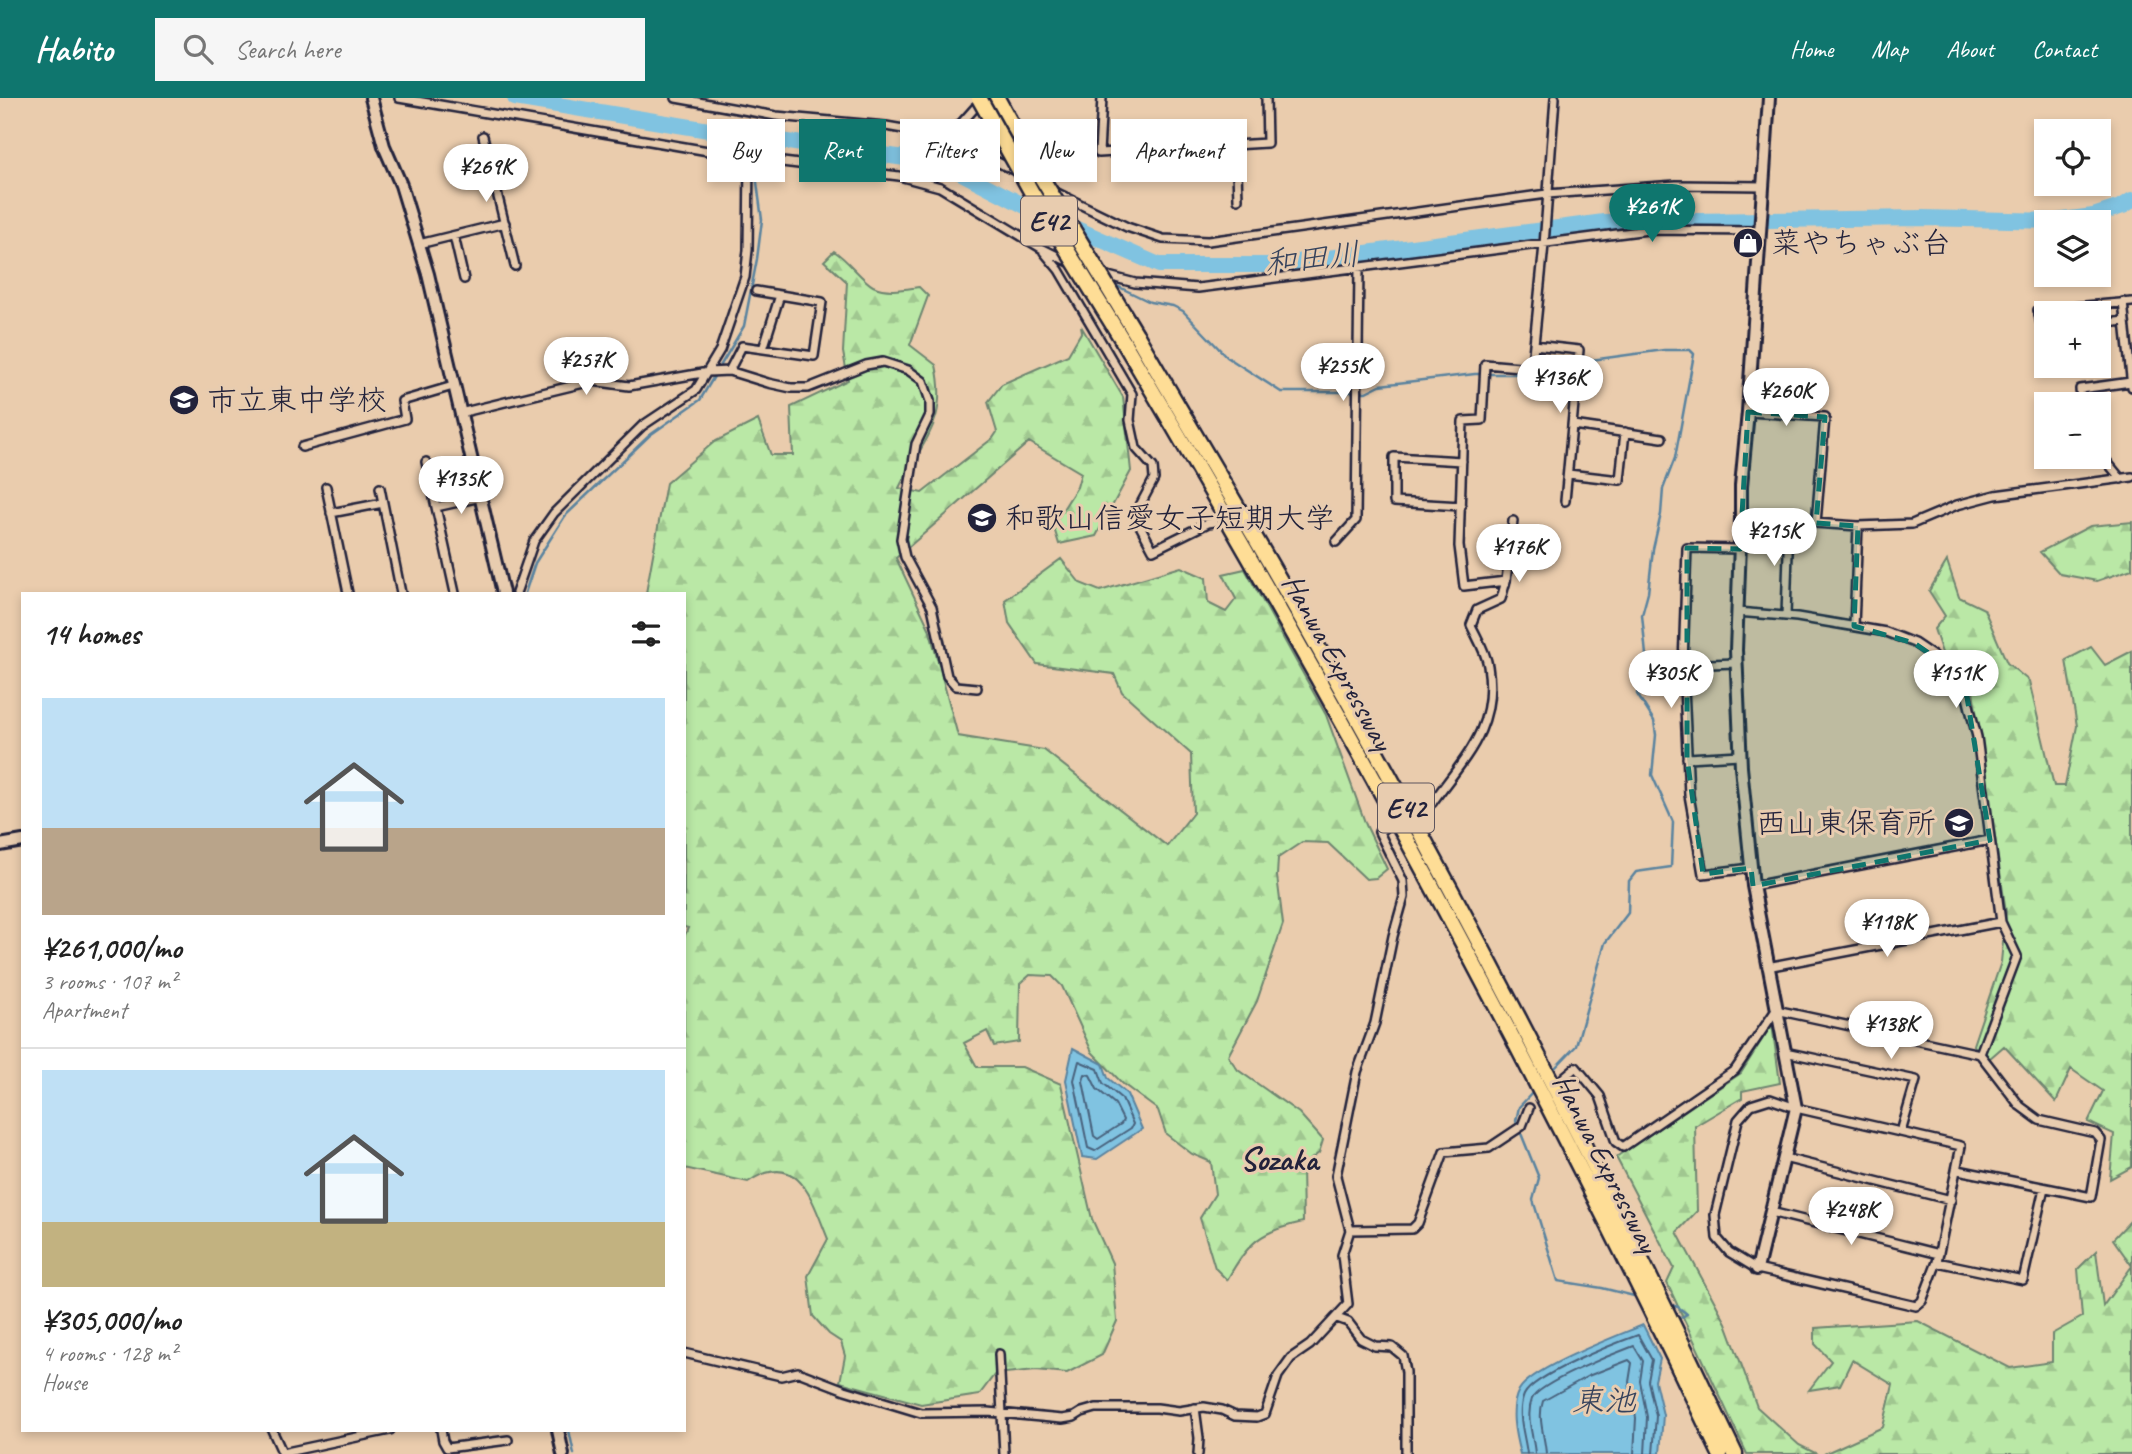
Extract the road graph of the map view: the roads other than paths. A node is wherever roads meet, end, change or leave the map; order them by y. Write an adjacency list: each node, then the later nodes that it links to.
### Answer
1 (371, 98): 27 (street)
2 (399, 98): 14 (street)
3 (676, 98): 11 (street)
4 (982, 98): 10 (street); 39 (highway, Hanwa Expressway / E42, bridge)
5 (997, 98): 39 (highway, Hanwa Expressway / E42, bridge)
6 (1102, 98): 15 (street)
7 (1266, 98): 13 (street)
8 (1555, 98): 21 (street)
9 (1769, 98): 20 (street)
10 (965, 119)
11 (900, 128)
12 (483, 136): 23 (street)
13 (1247, 144)
14 (707, 151)
15 (1111, 152)
16 (785, 162): 28 (street)
17 (1000, 163): 21 (street)
18 (749, 182): 44 (street)
19 (1237, 182): 22 (street)
20 (1764, 186): 21 (street); 24 (street)
21 (1547, 196): 26 (street)
22 (1238, 199)
23 (505, 223): 25 (street); 29 (street)
24 (1760, 228): 26 (street); 49 (street)
25 (454, 236): 27 (street); 31 (street)
26 (1543, 242): 30 (street); 40 (street)
27 (419, 244): 47 (street)
28 (1041, 248): 30 (street); 72 (street)
29 (516, 266)
30 (1359, 268): 75 (street)
31 (464, 278)
32 (757, 291): 33 (street)
33 (780, 295): 41 (street); 41 (street)
34 (2123, 302): 35 (street); 36 (street); 37 (street)
35 (2132, 302)
36 (2111, 303)
37 (2125, 321): 38 (street); 46 (street)
38 (2111, 323)
39 (1129, 338): 116 (highway, Hanwa Expressway / E42)
40 (1534, 345): 42 (street); 51 (street)
41 (763, 349): 43 (street)
42 (1531, 369): 45 (street); 55 (street)
43 (729, 371): 44 (street); 88 (street)
44 (708, 372): 50 (street); 82 (street)
45 (1530, 384)
46 (2132, 384): 48 (street)
47 (453, 386): 50 (street); 54 (street)
48 (2080, 392)
49 (1748, 412): 69 (street); 73 (street)
50 (460, 413): 63 (street)
51 (1573, 425): 52 (street); 58 (street)
52 (1625, 432): 53 (street); 58 (street)
53 (1662, 438)
54 (302, 447)
55 (1462, 461): 66 (street); 66 (street)
56 (426, 462): 67 (street)
57 (2111, 467): 60 (street)
58 (1568, 474): 64 (street)
59 (2132, 477): 60 (street)
60 (2121, 479): 74 (street)
61 (326, 487): 68 (street)
62 (380, 488): 65 (street)
63 (481, 497): 67 (street); 81 (street)
64 (1565, 501)
65 (383, 503): 68 (street); 79 (street)
66 (1461, 506): 77 (street)
67 (436, 507): 80 (street)
68 (331, 513): 78 (street)
69 (1741, 518): 71 (street); 76 (street)
70 (1513, 521): 77 (street)
71 (1789, 521): 73 (street); 84 (street)
72 (1215, 522)
73 (1816, 523): 74 (street)
74 (1858, 526): 85 (street)
75 (1336, 542)
76 (1740, 549): 83 (street); 87 (street)
77 (1506, 581): 110 (street, bridge)
78 (348, 592)
79 (401, 592)
80 (455, 592)
81 (503, 592)
82 (516, 592)
83 (1737, 612): 84 (street); 86 (street)
84 (1786, 616): 85 (street)
85 (1854, 626): 91 (street)
86 (1736, 663): 87 (street); 89 (street)
87 (1683, 665): 90 (street)
88 (977, 688)
89 (1740, 755): 90 (street); 94 (street)
90 (1687, 758): 94 (street)
91 (1990, 840): 95 (street); 96 (street)
92 (21, 841): 93 (street)
93 (0, 845)
94 (1751, 868): 95 (street)
95 (1753, 886): 97 (street)
96 (2001, 922): 97 (street); 100 (street)
97 (1767, 967): 98 (street)
98 (1776, 1010): 99 (street); 100 (street); 101 (street)
99 (1785, 1052): 103 (street); 104 (street)
100 (1980, 1054): 107 (street)
101 (1564, 1077)
102 (1529, 1108): 110 (street)
103 (1796, 1108): 104 (street); 105 (street); 112 (street)
104 (1901, 1132): 106 (street)
105 (1784, 1158): 108 (street); 109 (street)
106 (1958, 1170): 107 (street); 108 (street)
107 (2044, 1188): 111 (street)
108 (1951, 1200): 111 (street)
109 (1771, 1212): 111 (street); 112 (street)
110 (1350, 1230): 113 (street)
111 (1938, 1258): 112 (street)
112 (1757, 1269)
113 (1337, 1318): 117 (street); 128 (street)
114 (686, 1353): 118 (street)
115 (999, 1354): 118 (street)
116 (1686, 1366): 129 (highway, Hanwa Expressway / E42); 130 (highway, Hanwa Expressway / E42)
117 (1195, 1408): 118 (street); 127 (street)
118 (1002, 1414): 126 (street)
119 (273, 1432): 124 (street)
120 (381, 1432): 124 (street)
121 (441, 1432): 123 (street)
122 (558, 1432): 125 (street)
123 (508, 1440)
124 (283, 1453)
125 (563, 1454)
126 (1004, 1454)
127 (1198, 1454)
128 (1406, 1454)
129 (1720, 1454)
130 (1735, 1454)

